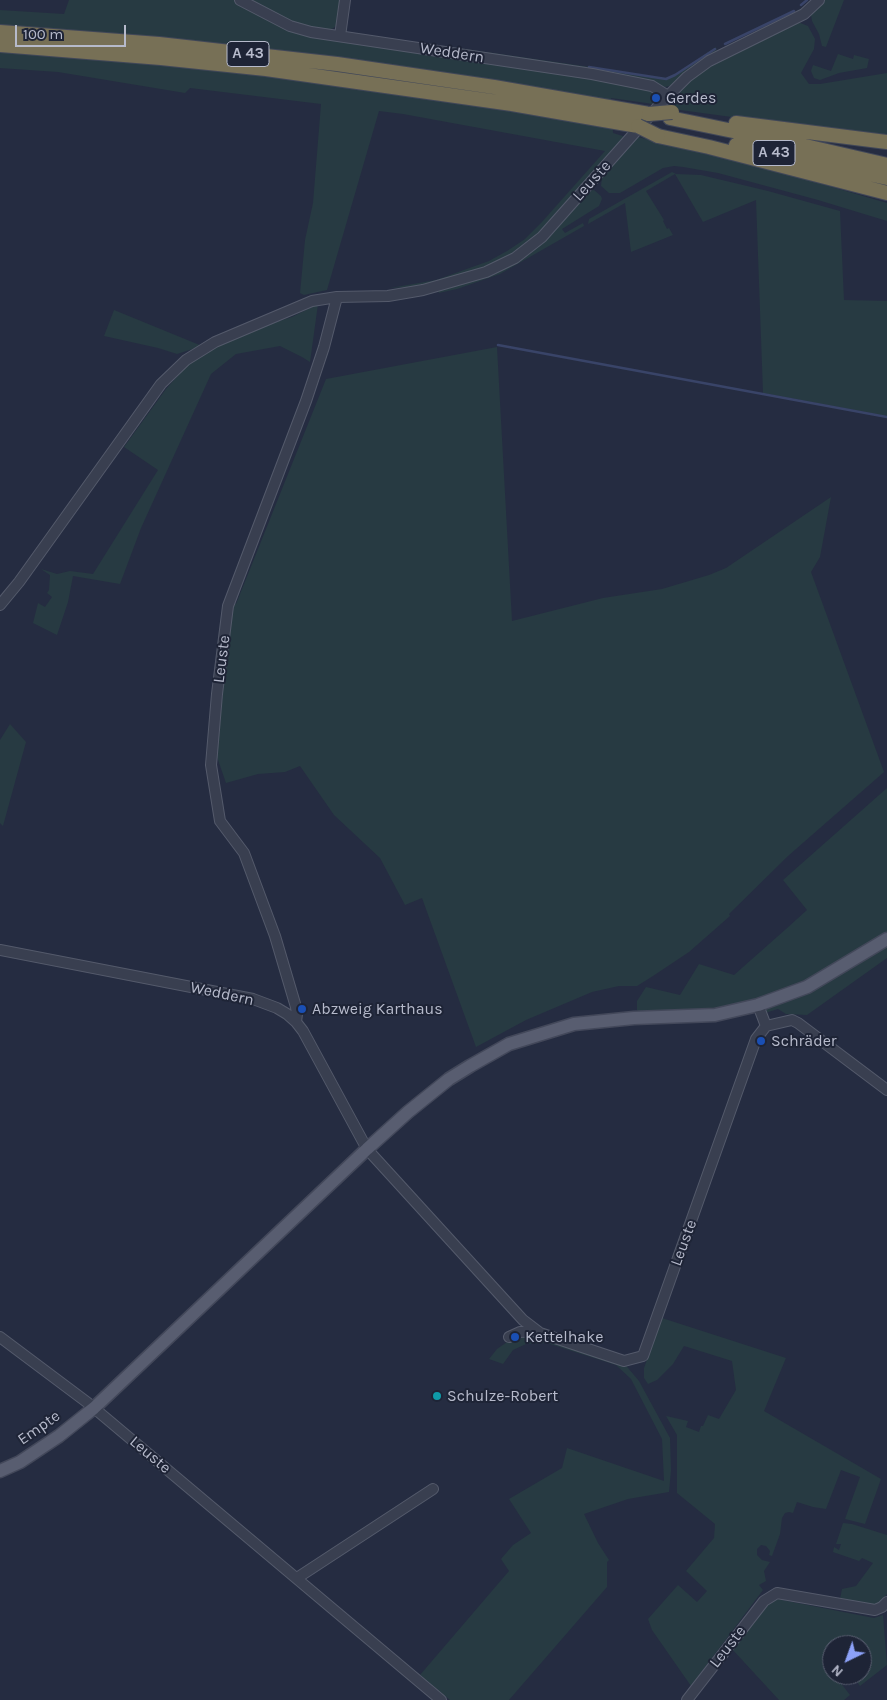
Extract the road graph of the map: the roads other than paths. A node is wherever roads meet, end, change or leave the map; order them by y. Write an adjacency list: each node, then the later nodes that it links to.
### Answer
1 (240, 0): 5 (street, Weddern)
2 (345, 0): 5 (street)
3 (819, 0): 7 (street, Leuste)
4 (0, 32): 8 (highway, A 43, bridge)
5 (340, 36): 7 (street, Weddern)
6 (0, 45): 9 (highway, A 43, bridge)
7 (668, 96): 18 (street, Leuste)
8 (671, 115): 10 (highway); 13 (highway, A 43)
9 (659, 133): 14 (highway, A 43); 15 (highway)
10 (833, 136): 11 (highway); 12 (highway)
11 (887, 142)
12 (887, 148)
13 (887, 165)
14 (887, 178)
15 (844, 183): 16 (highway); 17 (highway)
16 (887, 193)
17 (887, 199)
18 (337, 297): 19 (street, Leuste); 23 (street, Leuste)
19 (0, 605)
20 (887, 939): 22 (main road, Empte)
21 (0, 950): 23 (street, Weddern)
22 (758, 1005): 24 (street); 26 (main road, Empte)
23 (296, 1022): 26 (street, Weddern)
24 (766, 1026): 25 (street); 28 (street, Leuste)
25 (887, 1090)
26 (367, 1149): 27 (street, Leuste); 30 (main road, Empte)
27 (518, 1315): 28 (street, Leuste); 28 (street, Leuste)
28 (536, 1331)
29 (0, 1336): 30 (street, Leuste)
30 (94, 1408): 31 (main road, Empte); 33 (street, Leuste)
31 (0, 1471)
32 (433, 1489): 33 (street)
33 (297, 1578): 35 (street, Leuste)
34 (887, 1602): 36 (street, Leuste)
35 (442, 1700)
36 (687, 1700)

